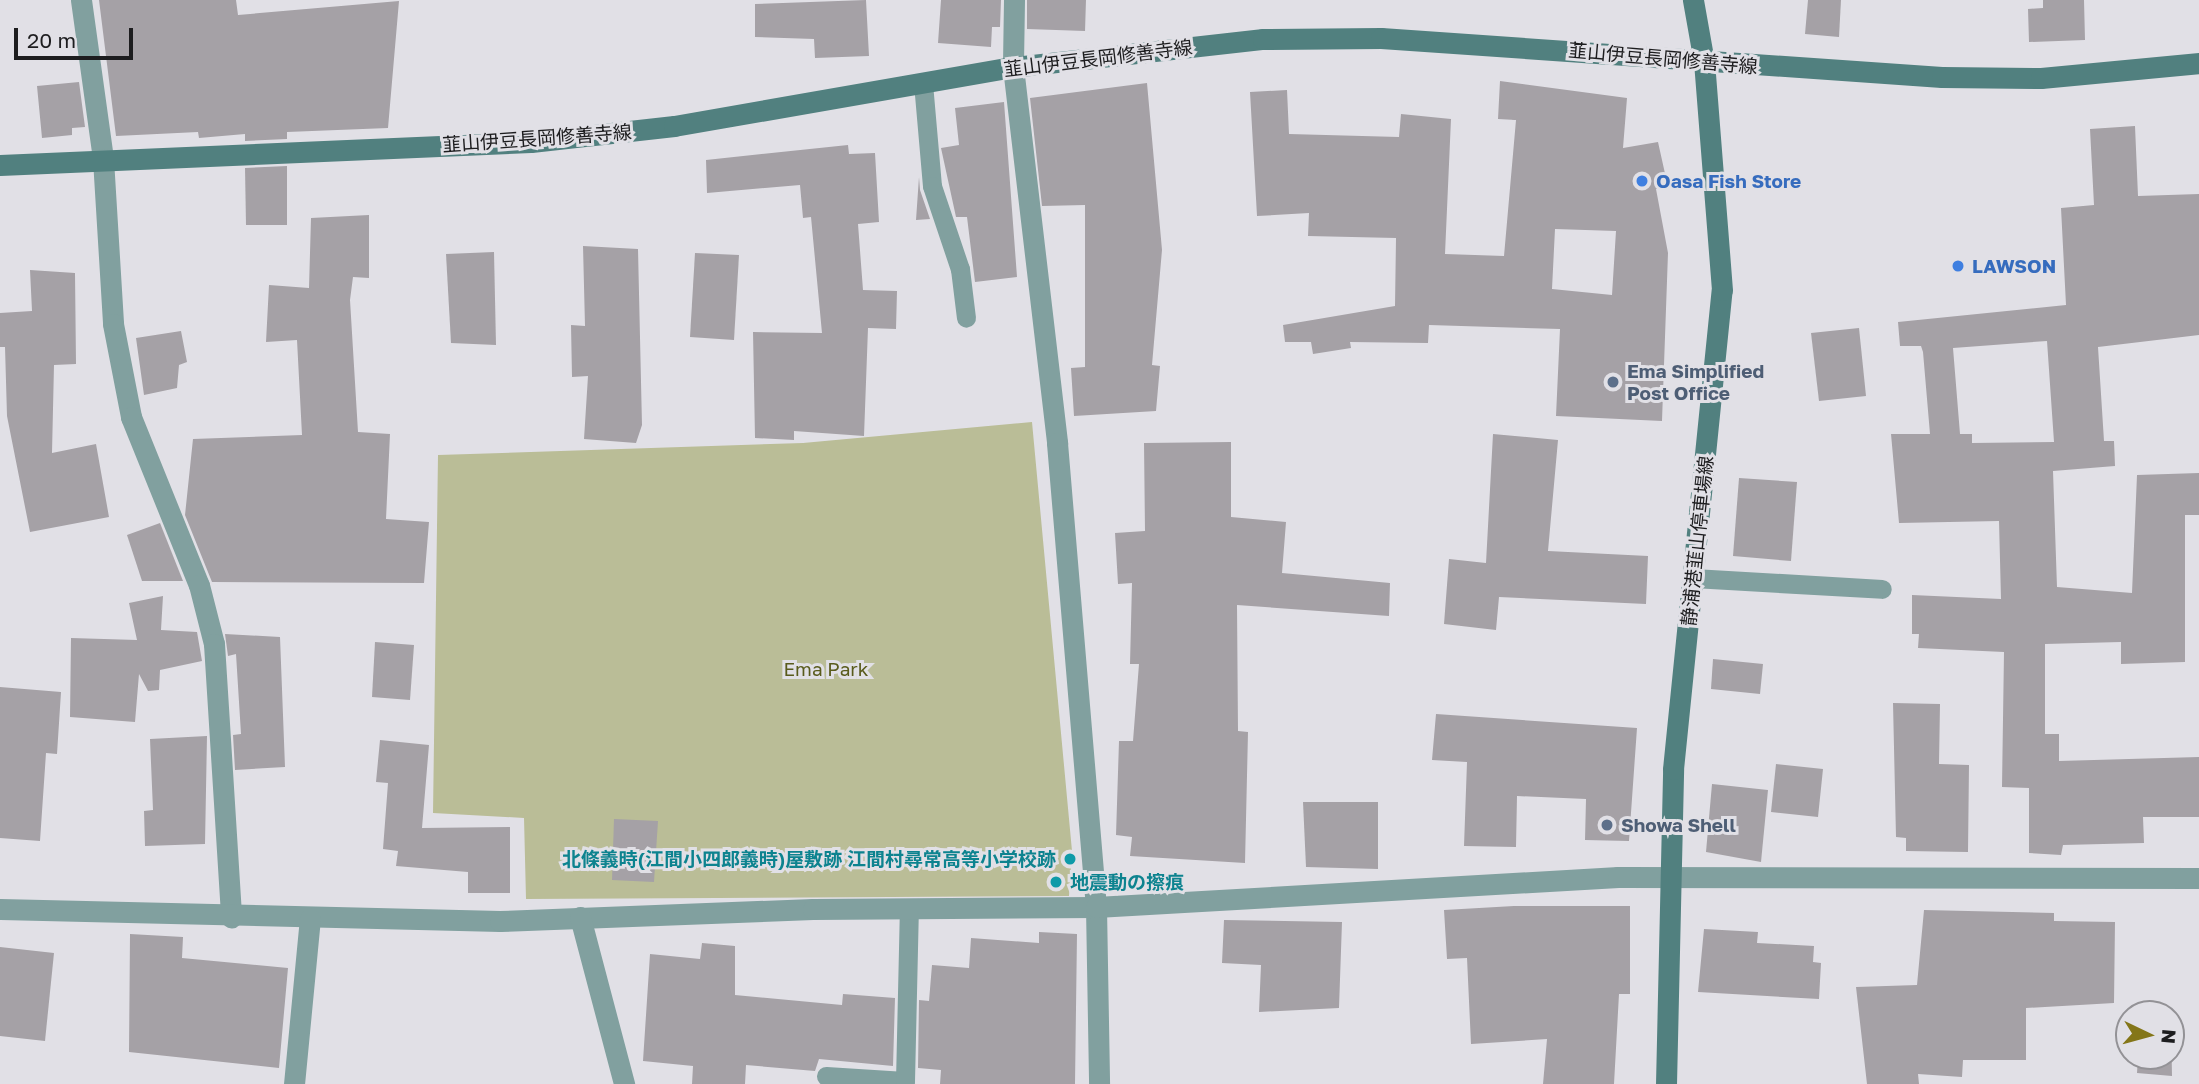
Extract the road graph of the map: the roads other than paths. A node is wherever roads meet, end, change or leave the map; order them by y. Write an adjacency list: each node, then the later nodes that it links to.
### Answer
1 (80, 0): 8 (street)
2 (1014, 0): 6 (street)
3 (1693, 0): 4 (main road, 静浦港韮山停車場線)
4 (1704, 62): 5 (main road, 韮山伊豆長岡修善寺線); 6 (main road, 韮山伊豆長岡修善寺線); 11 (main road, 静浦港韮山停車場線)
5 (2199, 63)
6 (1013, 67): 7 (main road, 韮山伊豆長岡修善寺線); 15 (street)
7 (923, 83): 8 (main road, 韮山伊豆長岡修善寺線); 10 (lane)
8 (103, 159): 9 (main road, 韮山伊豆長岡修善寺線); 18 (street)
9 (0, 164)
10 (966, 318)
11 (1693, 578): 12 (lane); 14 (main road, 静浦港韮山停車場線)
12 (1882, 589)
13 (2199, 878): 14 (street)
14 (1671, 881): 15 (street); 25 (main road, 静浦港韮山停車場線)
15 (1096, 907): 17 (street); 24 (street)
16 (0, 909): 18 (street)
17 (909, 909): 19 (street); 21 (lane)
18 (231, 917): 20 (street)
19 (580, 917): 20 (street); 23 (street)
20 (310, 919): 22 (street)
21 (825, 1076)
22 (294, 1084)
23 (624, 1084)
24 (1099, 1084)
25 (1666, 1084)

